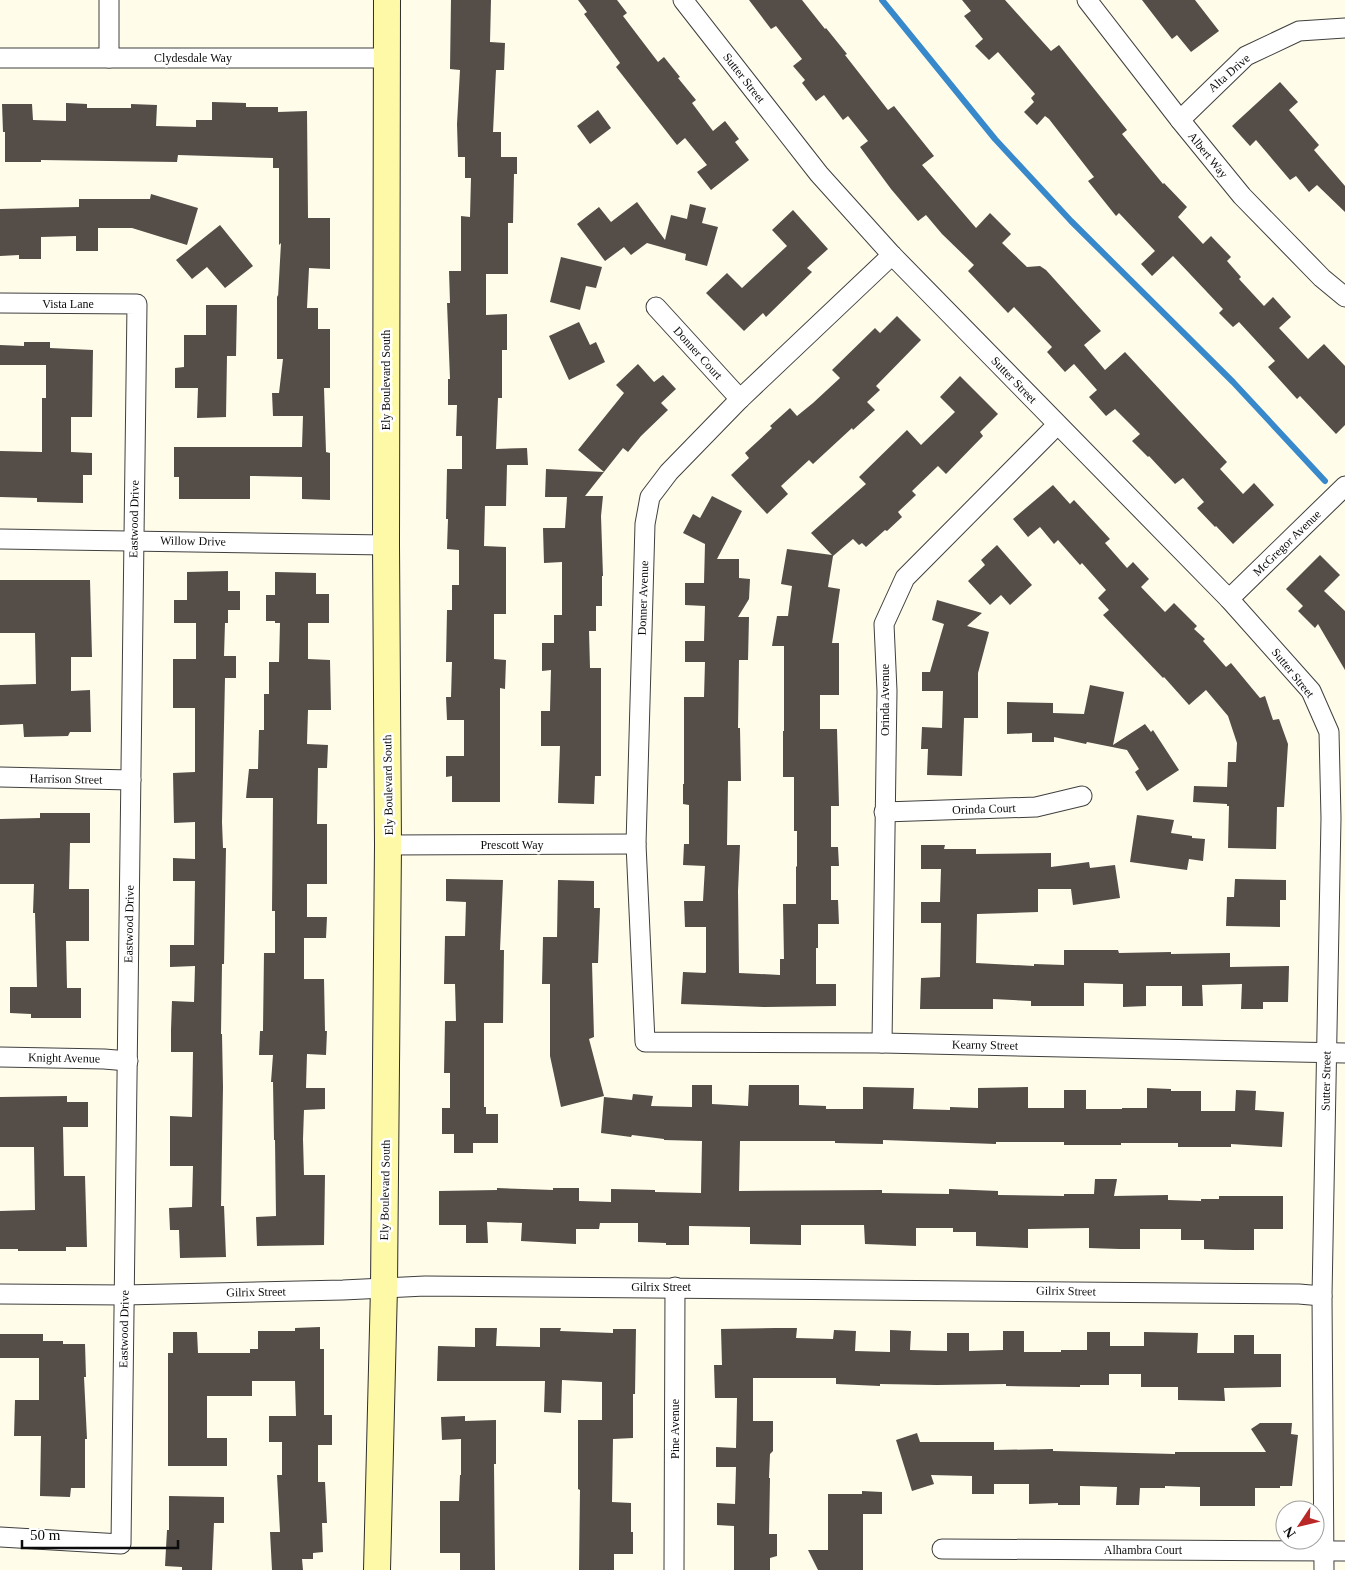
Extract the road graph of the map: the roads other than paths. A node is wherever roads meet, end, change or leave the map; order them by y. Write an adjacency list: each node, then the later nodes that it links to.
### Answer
1 (109, 0): 7 (street)
2 (387, 0): 8 (main road, Ely Boulevard South)
3 (683, 0): 10 (street, Sutter Street)
4 (1086, 0): 9 (street, Albert Way)
5 (1345, 28): 9 (street, Alta Drive)
6 (0, 58): 7 (street, Clydesdale Way)
7 (109, 58): 8 (street, Clydesdale Way)
8 (387, 58): 20 (main road, Ely Boulevard South)
9 (1180, 120): 11 (street, Albert Way)
10 (892, 255): 15 (street, Donner Avenue); 16 (street, Sutter Street)
11 (1345, 297)
12 (0, 303): 13 (street, Vista Lane)
13 (137, 304): 19 (street, Eastwood Drive)
14 (656, 307): 15 (street, Donner Court)
15 (740, 399): 27 (street, Donner Avenue)
16 (1057, 424): 21 (street, Sutter Street); 25 (street, Orinda Avenue)
17 (1345, 486): 21 (street, McGregor Avenue)
18 (0, 538): 19 (street, Willow Drive)
19 (134, 540): 20 (street, Willow Drive); 23 (street, Eastwood Drive)
20 (386, 545): 28 (main road, Ely Boulevard South)
21 (1229, 599): 26 (street, Sutter Street)
22 (0, 777): 23 (street, Harrison Street)
23 (131, 780): 34 (street, Eastwood Drive)
24 (1082, 796): 25 (street, Orinda Court)
25 (884, 812): 30 (street, Orinda Avenue)
26 (1338, 818): 31 (street, Sutter Street)
27 (636, 844): 28 (street, Prescott Way); 29 (street, Donner Avenue)
28 (388, 845): 35 (main road, Ely Boulevard South)
29 (644, 1042): 30 (street, Kearny Street)
30 (882, 1042): 31 (street, Kearny Street)
31 (1326, 1053): 32 (street, Kearny Street); 39 (street, Sutter Street)
32 (1345, 1053)
33 (0, 1057): 34 (street, Knight Avenue)
34 (128, 1061): 38 (street, Eastwood Drive)
35 (384, 1287): 36 (street, Gilrix Street); 38 (street, Gilrix Street); 44 (main road, Ely Boulevard South)
36 (675, 1287): 39 (street, Gilrix Street); 45 (street, Pine Avenue)
37 (0, 1294): 38 (street, Gilrix Street)
38 (124, 1295): 40 (street, Eastwood Drive)
39 (1322, 1296): 42 (street, Sutter Street)
40 (0, 1537)
41 (942, 1549): 42 (street, Alhambra Court)
42 (1325, 1551): 43 (street, Alhambra Court); 46 (street, Sutter Street)
43 (1345, 1551)
44 (377, 1570)
45 (674, 1570)
46 (1324, 1570)

